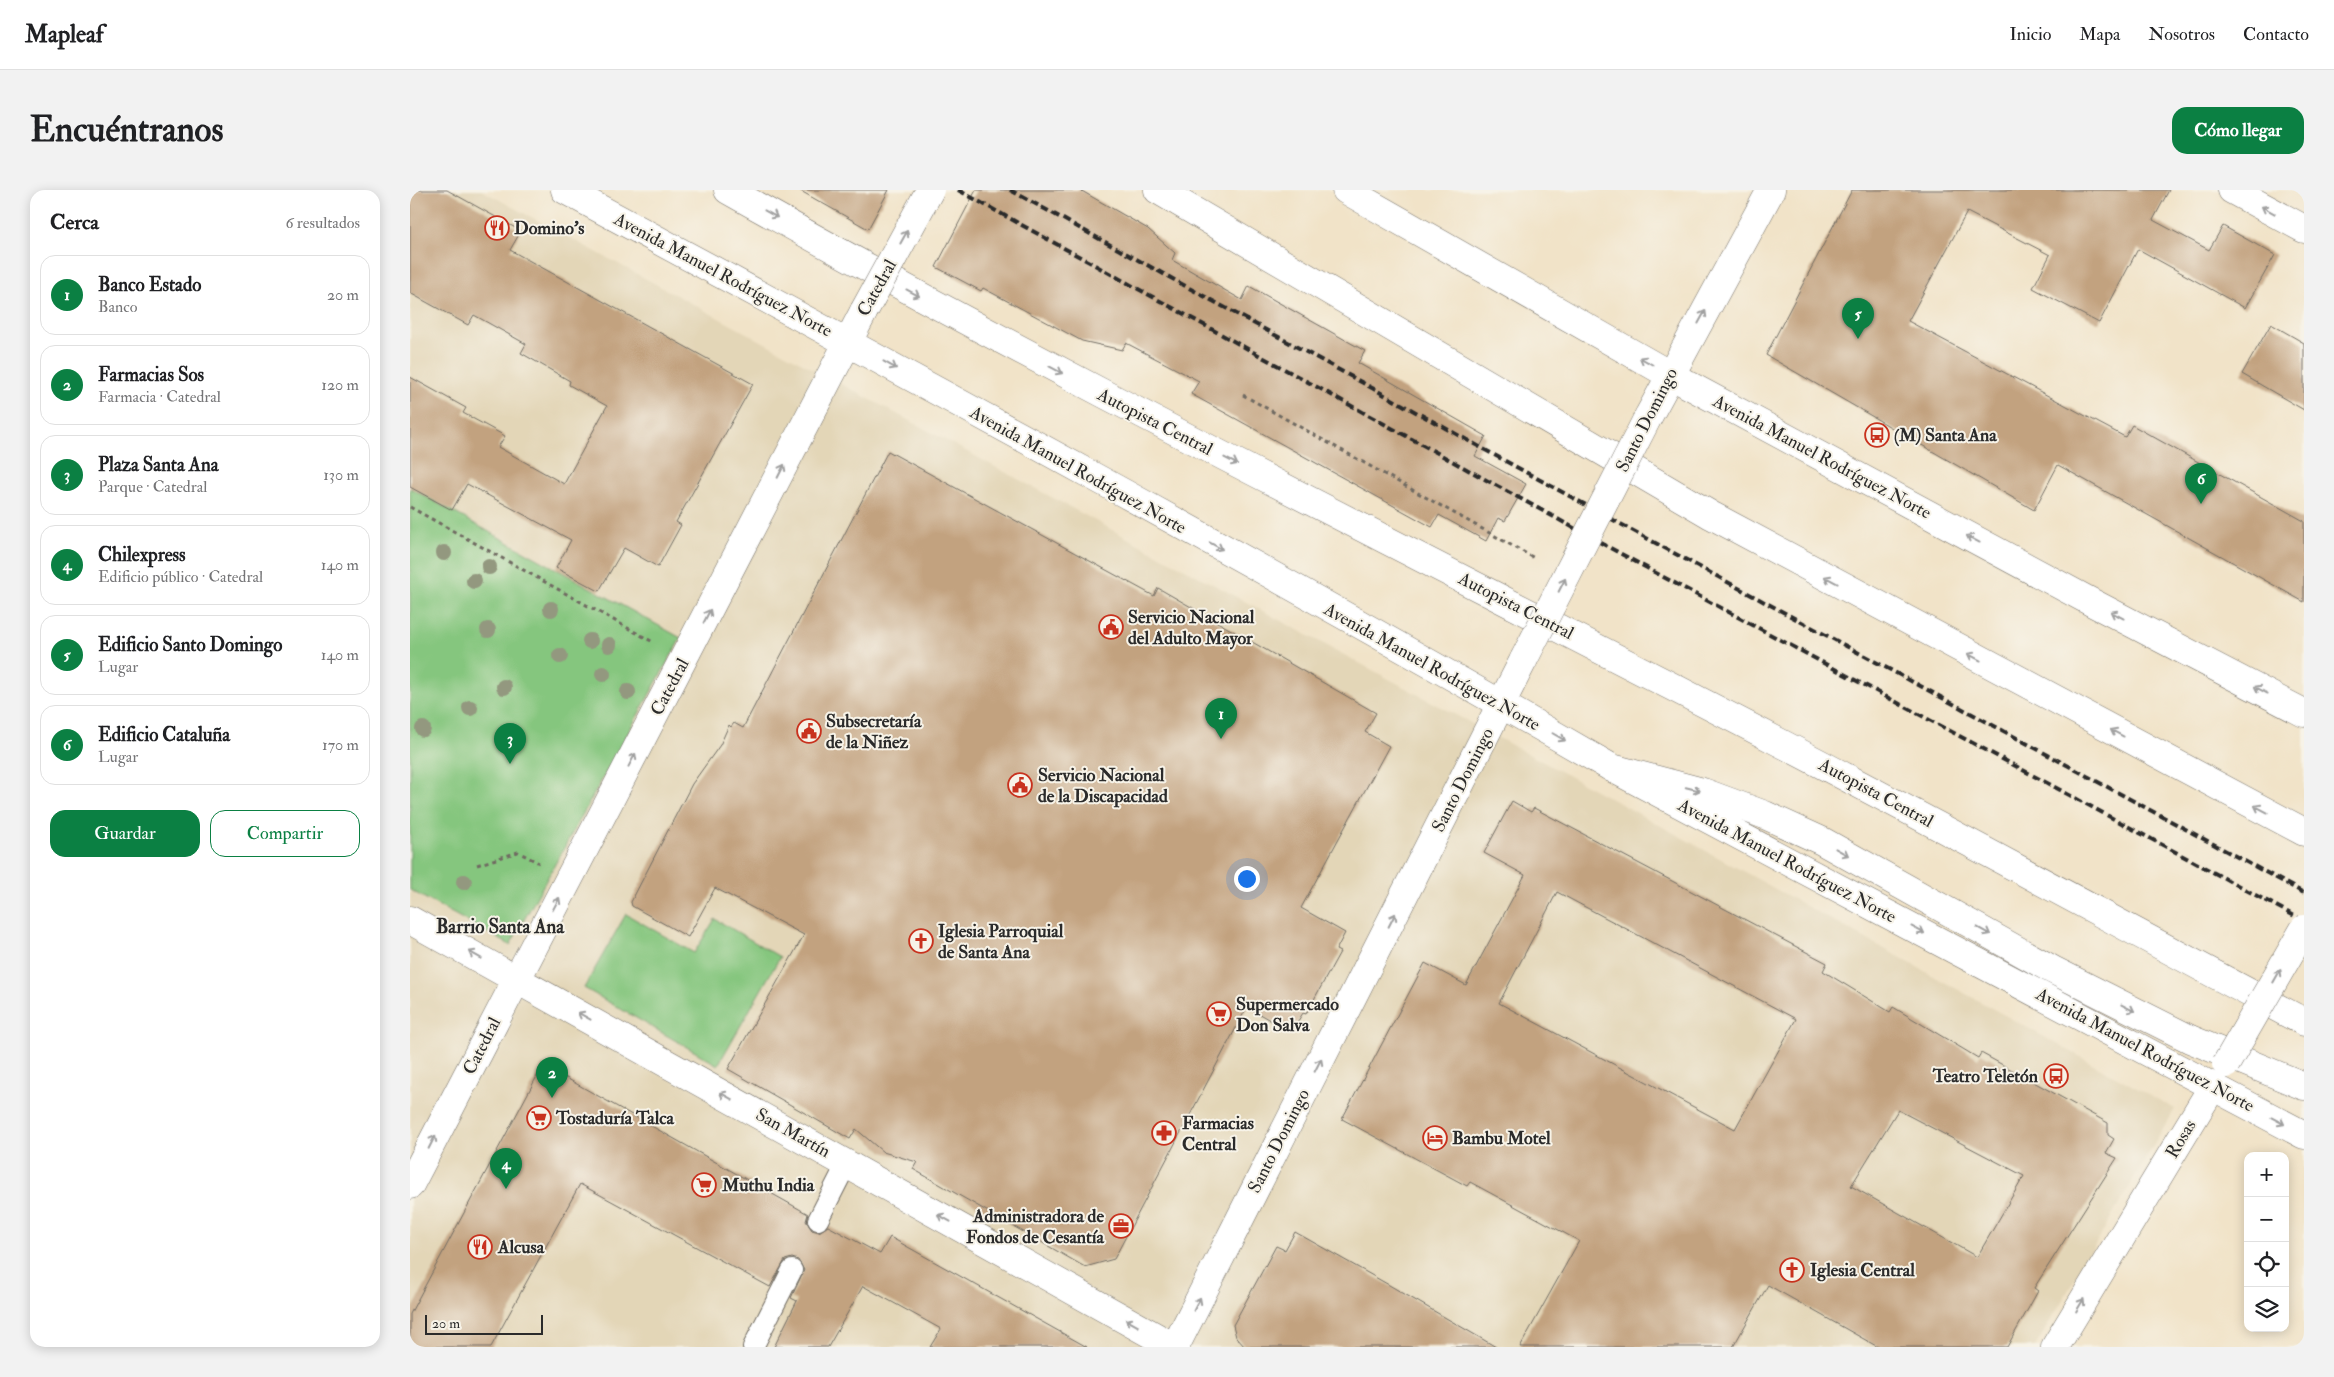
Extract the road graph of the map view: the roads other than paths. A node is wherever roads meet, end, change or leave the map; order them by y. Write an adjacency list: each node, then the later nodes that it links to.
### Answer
1 (565, 190): 9 (main road, Avenida Manuel Rodríguez Norte)
2 (728, 190): 18 (main road, Autopista Central, one-way to 18)
3 (930, 190): 9 (main road, Catedral, one-way to 3, bridge)
4 (1158, 190): 14 (main road, one-way to 4)
5 (1346, 190): 10 (main road, Avenida Manuel Rodríguez Norte, one-way to 5)
6 (1771, 190): 10 (main road, Santo Domingo, one-way to 6)
7 (2232, 190): 8 (main road, one-way to 7)
8 (2304, 229)
9 (847, 342): 11 (main road, Avenida Manuel Rodríguez Norte, one-way to 11); 17 (main road, Catedral, one-way to 9)
10 (1670, 375): 11 (main road, Santo Domingo, one-way to 10, bridge); 12 (main road, Avenida Manuel Rodríguez Norte, one-way to 10)
11 (1501, 704): 13 (main road, Avenida Manuel Rodríguez Norte, one-way to 13); 27 (main road, Santo Domingo, one-way to 11)
12 (2304, 713)
13 (1612, 768): 19 (main road, Avenida Manuel Rodríguez Norte, one-way to 19); 20 (main road, one-way to 20)
14 (2304, 832)
15 (410, 920): 17 (main road, San Martín, one-way to 15)
16 (2304, 929): 19 (main road, Rosas, one-way to 16, bridge)
17 (518, 978): 22 (main road, San Martín, one-way to 17); 23 (main road, Catedral, one-way to 17)
18 (2304, 1022)
19 (2220, 1075): 21 (main road, Avenida Manuel Rodríguez Norte, one-way to 21); 28 (main road, Rosas, one-way to 19)
20 (2304, 1086)
21 (2304, 1135)
22 (847, 1163): 24 (lane); 27 (main road, San Martín, one-way to 22)
23 (410, 1185)
24 (818, 1220)
25 (792, 1270): 26 (lane)
26 (753, 1347)
27 (1175, 1347)
28 (2056, 1347)

